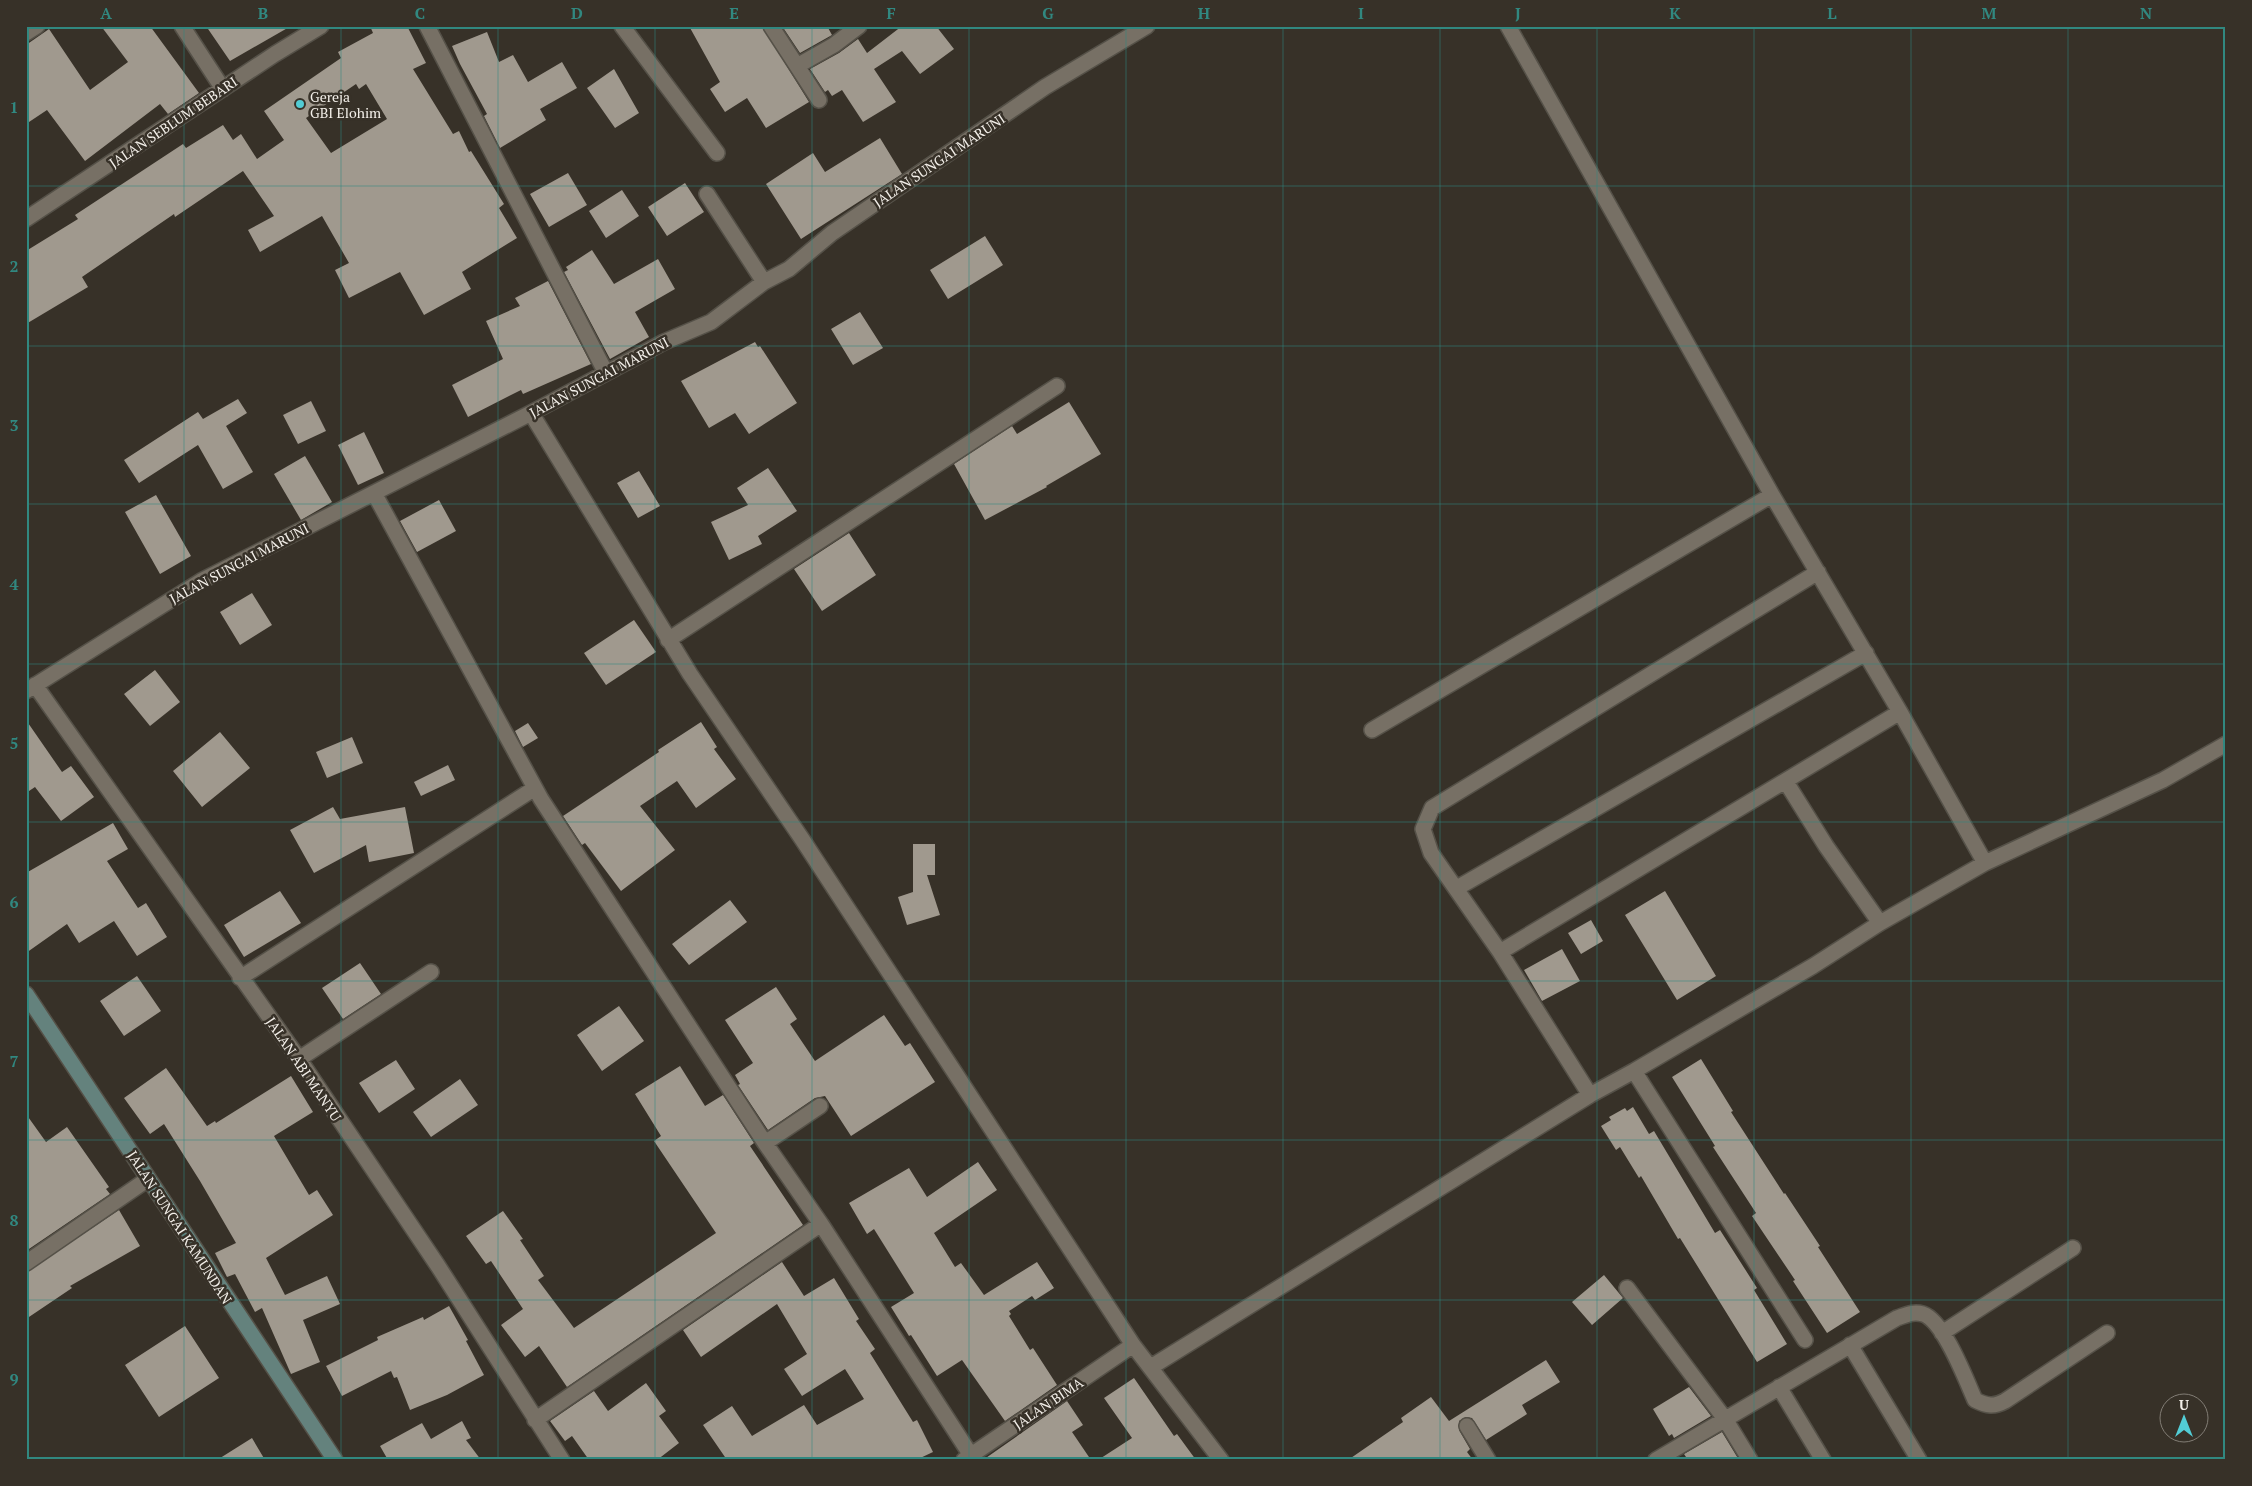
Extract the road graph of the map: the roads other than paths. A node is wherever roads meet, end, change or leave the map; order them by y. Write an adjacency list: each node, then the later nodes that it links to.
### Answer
1 (37, 26): 10 (street)
2 (182, 26): 12 (street)
3 (321, 26): 12 (street, JALAN SEBLUM BEBARI)
4 (427, 26): 18 (street)
5 (622, 26): 14 (street)
6 (771, 26): 11 (street)
7 (859, 26): 11 (street)
8 (1147, 26): 17 (street, JALAN SUNGAI MARUNI)
9 (1508, 26): 22 (street)
10 (26, 33)
11 (797, 66): 13 (street)
12 (223, 89): 16 (street, JALAN SEBLUM BEBARI)
13 (818, 100)
14 (717, 153)
15 (707, 194): 17 (street)
16 (26, 219)
17 (764, 282): 18 (street, JALAN SUNGAI MARUNI)
18 (606, 373): 20 (street, JALAN SUNGAI MARUNI)
19 (1057, 386): 24 (street)
20 (532, 413): 21 (street, JALAN SUNGAI MARUNI); 24 (street)
21 (374, 493): 26 (street, JALAN SUNGAI MARUNI); 31 (street)
22 (1772, 495): 23 (street); 28 (street)
23 (1818, 572): 25 (street); 33 (street)
24 (668, 640): 52 (street)
25 (1866, 653): 27 (street); 33 (street)
26 (31, 688): 37 (street, JALAN ABI MANYU)
27 (1900, 712): 30 (street); 32 (street)
28 (1372, 730)
29 (2226, 744): 32 (street)
30 (1786, 782): 34 (street); 35 (street)
31 (535, 788): 37 (street); 43 (street)
32 (1985, 863): 34 (street)
33 (1457, 888): 35 (street)
34 (1880, 923): 40 (street)
35 (1500, 952): 41 (street)
36 (431, 972): 39 (street)
37 (240, 978): 39 (street, JALAN ABI MANYU)
38 (26, 994): 44 (main road, JALAN SUNGAI KAMUNDAN)
39 (299, 1059): 57 (street, JALAN ABI MANYU)
40 (1634, 1071): 41 (street); 51 (street)
41 (1590, 1095): 54 (street)
42 (820, 1106): 43 (street)
43 (765, 1143): 45 (street)
44 (148, 1179): 47 (street); 60 (main road, JALAN SUNGAI KAMUNDAN)
45 (821, 1224): 57 (street); 59 (street)
46 (2073, 1248): 49 (street)
47 (26, 1263)
48 (1627, 1288): 56 (street)
49 (1942, 1332): 50 (street); 53 (street)
50 (2107, 1333)
51 (1805, 1340)
52 (1133, 1345): 54 (street); 59 (street, JALAN BIMA)
53 (1850, 1345): 55 (street); 67 (street)
54 (1151, 1367): 62 (street)
55 (1779, 1387): 56 (street); 66 (street)
56 (1725, 1419): 64 (street); 65 (street)
57 (535, 1420): 61 (street, JALAN ABI MANYU)
58 (1467, 1426): 63 (street)
59 (970, 1458)
60 (335, 1460)
61 (562, 1460)
62 (1221, 1460)
63 (1488, 1460)
64 (1656, 1460)
65 (1750, 1460)
66 (1823, 1460)
67 (1919, 1460)

